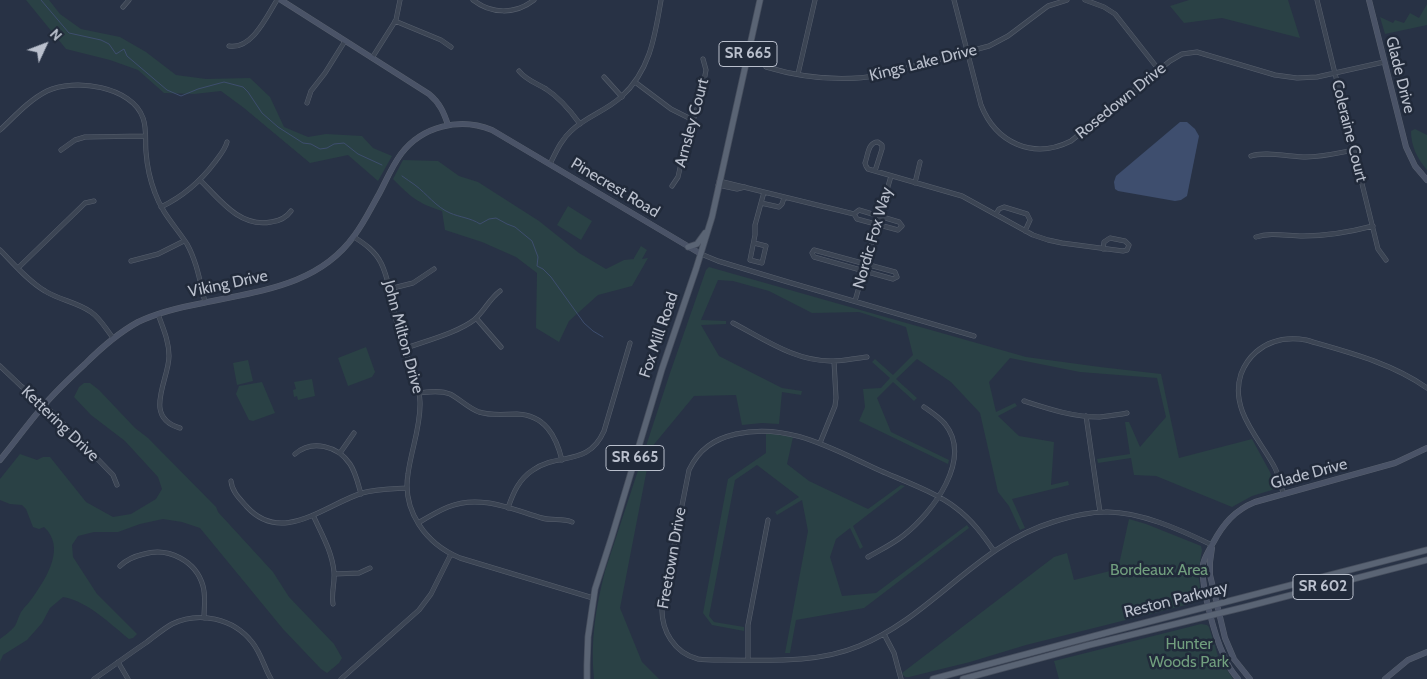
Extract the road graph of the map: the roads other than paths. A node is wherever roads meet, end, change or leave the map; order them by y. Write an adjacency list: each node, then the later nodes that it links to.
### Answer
1 (130, 0): 16 (street)
2 (277, 0): 19 (street)
3 (281, 0): 18 (street)
4 (400, 0): 17 (street)
5 (473, 0): 6 (street)
6 (534, 0)
7 (655, 0): 8 (street)
8 (661, 0): 31 (street)
9 (760, 0): 49 (main road, Fox Mill Road / SR 665)
10 (815, 0): 29 (street)
11 (954, 0): 21 (street, Rosedown Drive)
12 (1067, 0): 21 (street, Kings Lake Drive)
13 (1085, 0): 26 (street)
14 (1316, 0): 28 (street, Coleraine Court)
15 (1369, 0): 24 (street, Glade Drive)
16 (123, 7)
17 (395, 21): 20 (street); 22 (street)
18 (346, 41): 22 (street); 33 (street)
19 (229, 46)
20 (451, 47)
21 (967, 52): 26 (street, Rosedown Drive); 29 (street, Kings Lake Drive)
22 (372, 58): 36 (street)
23 (703, 60): 34 (street, Arnsley Court)
24 (1384, 62): 28 (street, Rosedown Drive); 48 (street, Glade Drive)
25 (766, 68): 29 (street, Kings Lake Drive)
26 (1160, 70): 28 (street, Rosedown Drive)
27 (519, 71): 35 (street)
28 (1334, 73): 41 (street, Coleraine Court)
29 (798, 74)
30 (604, 77): 32 (street)
31 (635, 82): 32 (street); 34 (street)
32 (622, 97): 35 (street)
33 (307, 103)
34 (693, 120): 51 (street, Arnsley Court)
35 (580, 124): 44 (street)
36 (448, 126): 44 (street, Pinecrest Road); 65 (street, Viking Drive)
37 (0, 130): 38 (street)
38 (145, 136): 40 (street); 56 (street)
39 (227, 142): 47 (street)
40 (61, 150)
41 (1354, 150): 42 (street); 62 (street, Coleraine Court)
42 (1251, 156)
43 (920, 162): 50 (street)
44 (550, 164): 69 (street, Pinecrest Road)
45 (875, 171): 45 (street); 46 (street)
46 (891, 176): 50 (street); 60 (street, Nordic Fox Way)
47 (200, 180): 56 (street); 57 (street)
48 (1427, 180)
49 (719, 183): 52 (street); 63 (main road, Fox Mill Road / SR 665)
50 (914, 183): 59 (street)
51 (672, 186)
52 (764, 192): 53 (street); 55 (street)
53 (784, 198): 55 (street); 58 (street)
54 (94, 200): 76 (street)
55 (761, 203): 68 (street)
56 (161, 207): 67 (street)
57 (291, 211)
58 (854, 214): 60 (street); 61 (street)
59 (996, 214): 64 (street); 64 (street)
60 (879, 216): 61 (street, Nordic Fox Way); 61 (street)
61 (877, 224): 75 (street, Nordic Fox Way)
62 (1373, 226): 66 (street); 73 (street, Coleraine Court)
63 (708, 227): 69 (main road); 72 (main road, Fox Mill Road / SR 665)
64 (1025, 230): 70 (street)
65 (354, 237): 79 (street, John Milton Drive); 82 (street, Viking Drive)
66 (1256, 237)
67 (184, 241): 74 (street); 82 (street)
68 (754, 243): 68 (street)
69 (688, 247): 72 (street, Pinecrest Road)
70 (1103, 248): 70 (street)
71 (0, 250): 76 (street)
72 (701, 254): 81 (street, Pinecrest Road); 130 (main road, Fox Mill Road / SR 665)
73 (1386, 260)
74 (131, 261)
75 (866, 264): 78 (street, Nordic Fox Way); 78 (street); 78 (street)
76 (18, 268): 87 (street)
77 (434, 269): 79 (street)
78 (864, 271): 81 (street, Nordic Fox Way)
79 (389, 289): 90 (street, John Milton Drive)
80 (500, 291): 84 (street)
81 (855, 301): 86 (street, Pinecrest Road)
82 (205, 302): 83 (street, Viking Drive)
83 (158, 314): 87 (street, Viking Drive); 101 (street)
84 (476, 318): 89 (street); 90 (street)
85 (733, 323): 92 (street)
86 (974, 336)
87 (113, 338): 97 (street, Viking Drive)
88 (630, 343): 108 (street)
89 (501, 347)
90 (404, 349): 95 (street, John Milton Drive)
91 (867, 357): 92 (street)
92 (834, 361): 103 (street)
93 (0, 366): 97 (street, Kettering Drive)
94 (1427, 388): 112 (street)
95 (419, 393): 108 (street); 111 (street, John Milton Drive)
96 (1024, 400): 100 (street)
97 (44, 405): 107 (street, Viking Drive); 110 (street, Kettering Drive)
98 (924, 407): 114 (street)
99 (1127, 413): 100 (street)
100 (1086, 416): 116 (street)
101 (180, 428)
102 (354, 433): 105 (street)
103 (820, 443): 114 (street, Freetown Drive); 139 (street, Freetown Drive)
104 (1427, 448): 112 (street, Glade Drive)
105 (340, 453): 106 (street); 113 (street)
106 (295, 454)
107 (0, 460)
108 (562, 460): 115 (street)
109 (231, 481): 117 (street)
110 (117, 485)
111 (407, 488): 113 (street); 120 (street, John Milton Drive)
112 (1283, 493): 121 (street, Glade Drive)
113 (361, 494): 117 (street)
114 (938, 498): 123 (street, Freetown Drive); 125 (street)
115 (508, 508): 119 (street); 120 (street)
116 (1100, 512): 121 (street, Freetown Drive); 123 (street, Freetown Drive)
117 (313, 515): 129 (street)
118 (768, 520): 139 (street)
119 (572, 522)
120 (418, 523): 124 (street, John Milton Drive)
121 (1212, 545): 132 (street, Glade Drive); 133 (street, Glade Drive)
122 (1427, 550): 132 (main road, Reston Parkway / SR 602)
123 (994, 551): 137 (street, Freetown Drive)
124 (451, 554): 130 (street, John Milton Drive); 141 (street)
125 (868, 557)
126 (1427, 560): 134 (main road, Reston Parkway / SR 602)
127 (120, 566): 136 (street)
128 (370, 568): 129 (street)
129 (334, 574): 131 (street)
130 (593, 598): 145 (main road, Fox Mill Road / SR 665)
131 (333, 604)
132 (1217, 604): 133 (main road, Reston Parkway / SR 602); 134 (street, Glade Drive)
133 (1208, 606): 135 (street, Glade Drive); 147 (main road, Reston Parkway / SR 602)
134 (1219, 614): 135 (main road, Reston Parkway / SR 602); 150 (street, Glade Drive)
135 (1211, 616): 148 (main road, Reston Parkway / SR 602); 149 (street, Glade Drive)
136 (204, 618): 140 (street); 144 (street)
137 (884, 634): 139 (street, Freetown Drive); 146 (street)
138 (1427, 652): 151 (street)
139 (748, 660)
140 (118, 662): 142 (street); 143 (street)
141 (344, 678)
142 (94, 679)
143 (128, 679)
144 (271, 679)
145 (587, 679)
146 (900, 679)
147 (933, 679)
148 (963, 679)
149 (1238, 679)
150 (1250, 679)
151 (1385, 679)

